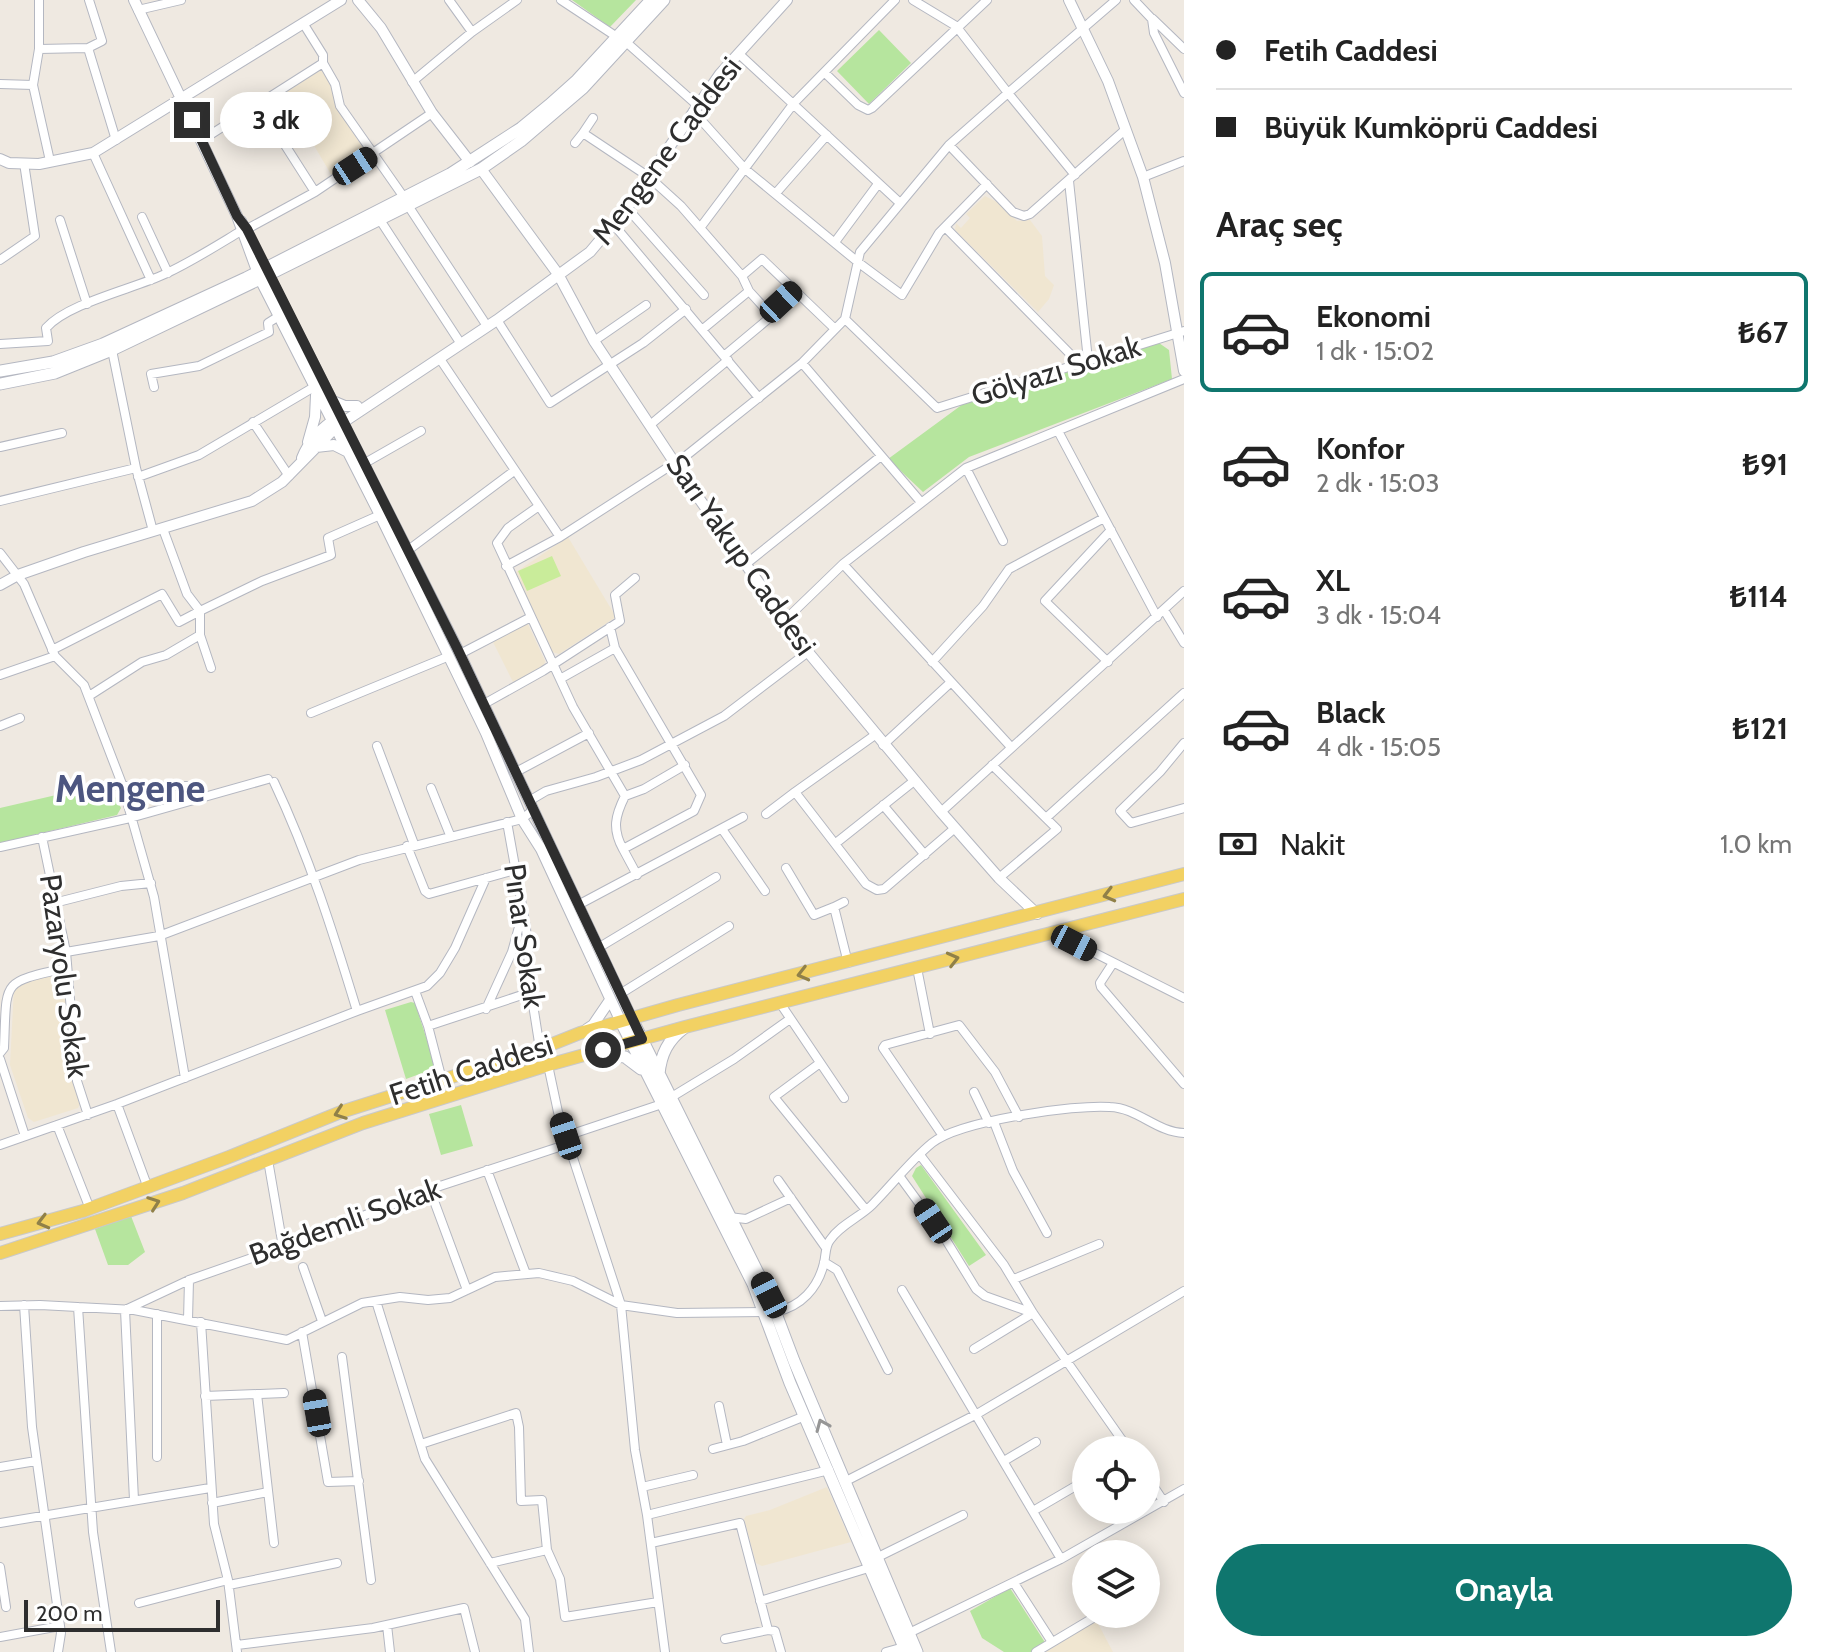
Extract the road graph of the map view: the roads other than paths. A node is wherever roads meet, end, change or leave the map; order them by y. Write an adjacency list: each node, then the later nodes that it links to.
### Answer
1 (39, 0): 26 (street)
2 (89, 0): 25 (street)
3 (181, 0): 18 (street)
4 (341, 0): 20 (street)
5 (358, 0): 31 (street)
6 (449, 0): 23 (street)
7 (517, 0): 23 (street)
8 (561, 0): 24 (street)
9 (651, 0): 24 (main road)
10 (664, 0): 24 (main road)
11 (787, 0): 28 (street, Mengene Caddesi)
12 (895, 0): 30 (street)
13 (913, 0): 21 (street)
14 (987, 0): 21 (street)
15 (1069, 0): 22 (street)
16 (1116, 0): 22 (street)
17 (1134, 0): 19 (street)
18 (136, 5): 36 (street)
19 (1152, 19): 27 (street); 35 (street)
20 (303, 23): 29 (street); 36 (street)
21 (956, 26): 30 (street); 34 (street)
22 (1082, 31): 34 (street); 41 (street)
23 (472, 32): 31 (street)
24 (622, 39): 38 (street); 54 (main road); 56 (main road)
25 (88, 48): 26 (street); 44 (street)
26 (39, 49): 33 (street)
27 (1184, 49)
28 (739, 54): 37 (street); 38 (street, Mengene Caddesi)
29 (323, 63): 45 (street); 50 (street)
30 (825, 73): 37 (street)
31 (412, 82): 39 (street)
32 (0, 84): 33 (street)
33 (33, 85): 52 (street)
34 (1008, 93): 48 (street); 60 (street)
35 (1184, 93)
36 (185, 98): 44 (street); 45 (street)
37 (794, 103): 43 (street); 57 (street)
38 (695, 108): 57 (street); 58 (street, Mengene Caddesi)
39 (432, 113): 50 (street); 54 (street)
40 (593, 118): 42 (street)
41 (1126, 129): 59 (street); 60 (street)
42 (583, 133): 46 (street); 58 (street)
43 (827, 135): 61 (street); 64 (street)
44 (116, 140): 49 (street)
45 (202, 140): 74 (street)
46 (575, 143)
47 (285, 145): 63 (street)
48 (949, 145): 62 (street); 66 (street)
49 (93, 153): 52 (street); 82 (street)
50 (375, 153): 63 (street); 65 (street)
51 (0, 159): 55 (street)
52 (50, 161): 55 (street)
53 (1184, 161): 59 (street)
54 (470, 162): 65 (main road)
55 (24, 163): 76 (street)
56 (481, 169): 65 (main road); 80 (street, Sarı Yakup Caddesi)
57 (745, 169): 64 (street); 73 (street)
58 (649, 177): 67 (street, Mengene Caddesi); 73 (street)
59 (1143, 177): 95 (street)
60 (1072, 178): 62 (street); 102 (street)
61 (878, 184): 66 (street); 75 (street)
62 (987, 184): 72 (street)
63 (315, 192): 74 (street)
64 (776, 193): 75 (street)
65 (406, 202): 70 (main road); 79 (main road); 92 (street)
66 (900, 203): 77 (street)
67 (627, 208): 71 (street, Mengene Caddesi); 85 (street)
68 (142, 217): 78 (street)
69 (60, 220): 86 (street)
70 (380, 220): 79 (main road); 98 (street)
71 (614, 225): 80 (street, Mengene Caddesi); 88 (street)
72 (945, 227): 77 (street); 102 (street)
73 (700, 228): 81 (street)
74 (244, 230): 78 (street); 79 (street)
75 (835, 242): 77 (street)
76 (0, 260)
77 (859, 263): 91 (street)
78 (168, 273): 82 (street)
79 (263, 273): 90 (street); 99 (main road); 105 (main road); 112 (street)
80 (558, 274): 92 (street, Mengene Caddesi); 96 (street, Sarı Yakup Caddesi)
81 (742, 276): 83 (street); 84 (street)
82 (151, 280): 86 (street)
83 (749, 291): 89 (street); 94 (street)
84 (793, 291): 89 (street); 93 (street)
85 (704, 295)
86 (87, 304): 97 (street)
87 (646, 305): 96 (street)
88 (686, 309): 94 (street); 103 (street)
89 (769, 313): 100 (street)
90 (279, 316): 109 (street); 110 (street)
91 (845, 319): 93 (street); 102 (street, Gölyazı Sokak)
92 (492, 323): 98 (street, Mengene Caddesi); 103 (street)
93 (834, 328): 104 (street)
94 (703, 329): 100 (street)
95 (1180, 333): 102 (street, Gölyazı Sokak); 106 (street)
96 (594, 341): 103 (street, Sarı Yakup Caddesi)
97 (0, 344)
98 (461, 344): 101 (street, Mengene Caddesi)
99 (112, 350): 108 (main road); 130 (street)
100 (727, 357): 111 (street); 117 (street)
101 (440, 359): 113 (street, Mengene Caddesi); 129 (street)
102 (1084, 362)
103 (609, 363): 117 (street, Sarı Yakup Caddesi)
104 (802, 363): 111 (street); 124 (street)
105 (0, 371)
106 (1184, 371)
107 (1184, 379): 119 (street)
108 (0, 384)
109 (154, 387)
110 (315, 388): 115 (street); 116 (street); 122 (street)
111 (759, 398): 127 (street)
112 (331, 399): 114 (street); 116 (street)
113 (378, 399): 114 (street); 116 (street); 121 (street)
114 (357, 406): 116 (street)
115 (253, 422): 130 (street); 131 (street)
116 (338, 422): 121 (street); 122 (street); 125 (street)
117 (650, 425): 127 (street, Sarı Yakup Caddesi)
118 (421, 431): 126 (street)
119 (1058, 431): 128 (street); 136 (street)
120 (62, 433): 123 (street)
121 (354, 443): 126 (street)
122 (312, 446): 125 (street); 131 (street)
123 (0, 447)
124 (881, 456): 133 (street); 143 (street)
125 (352, 457): 135 (street)
126 (365, 463): 141 (street)
127 (675, 463): 139 (street); 143 (street, Sarı Yakup Caddesi)
128 (966, 468): 133 (street); 140 (street)
129 (514, 471): 134 (street); 141 (street)
130 (137, 472): 132 (street); 137 (street)
131 (289, 476): 137 (street)
132 (0, 501)
133 (920, 501): 144 (street)
134 (539, 506): 139 (street); 145 (street)
135 (380, 515): 150 (street); 161 (street)
136 (1104, 518): 138 (street); 162 (street)
137 (158, 530): 146 (street); 150 (street)
138 (1111, 530): 151 (street); 163 (street)
139 (560, 537): 145 (street)
140 (1003, 541)
141 (407, 551): 160 (street)
142 (0, 553): 146 (street)
143 (746, 564): 153 (street, Sarı Yakup Caddesi)
144 (843, 564): 153 (street); 162 (street)
145 (506, 566): 152 (street)
146 (18, 575): 148 (street); 159 (street)
147 (635, 578): 154 (street)
148 (0, 585)
149 (1184, 591): 151 (street)
150 (200, 611): 155 (street); 159 (street)
151 (1161, 614): 156 (street); 163 (street)
152 (531, 617): 160 (street); 164 (street)
153 (785, 620): 158 (street, Sarı Yakup Caddesi)
154 (610, 627): 157 (street); 164 (street)
155 (200, 635): 165 (street); 170 (street)
156 (1184, 643)
157 (615, 648): 167 (street); 177 (street)
158 (808, 652): 176 (street, Sarı Yakup Caddesi); 177 (street)
159 (53, 653): 166 (street); 170 (street)
160 (460, 654): 171 (street)
161 (447, 657): 172 (street); 200 (street)
162 (932, 662): 168 (street)
163 (1108, 662): 181 (street)
164 (553, 664): 167 (street); 171 (street)
165 (211, 668)
166 (0, 675)
167 (560, 679): 175 (street)
168 (950, 683): 179 (street); 181 (street)
169 (1184, 693): 199 (street)
170 (89, 696): 187 (street)
171 (484, 704): 185 (street)
172 (311, 713)
173 (20, 718): 174 (street)
174 (0, 726)
175 (589, 733): 184 (street); 185 (street)
176 (875, 735): 179 (street, Sarı Yakup Caddesi); 190 (street)
177 (672, 742): 182 (street); 184 (street)
178 (1184, 743): 194 (street)
179 (883, 745): 186 (street, Sarı Yakup Caddesi)
180 (377, 746): 207 (street)
181 (1011, 747): 183 (street)
182 (685, 765): 191 (street); 209 (street)
183 (992, 765): 195 (street); 199 (street)
184 (611, 771): 191 (street); 193 (street)
185 (516, 772): 193 (street)
186 (914, 781): 192 (street); 195 (street, Sarı Yakup Caddesi)
187 (119, 785): 188 (street); 198 (street)
188 (195, 786)
189 (431, 788): 204 (street)
190 (795, 792): 196 (street); 206 (street)
191 (625, 796): 209 (street)
192 (883, 805): 206 (street); 210 (street)
193 (531, 806): 200 (street); 224 (street)
194 (1184, 808)
195 (941, 812): 202 (street, Sarı Yakup Caddesi)
196 (766, 814)
197 (743, 817): 203 (street)
198 (130, 818): 205 (street); 216 (street); 219 (street)
199 (1046, 818): 218 (street)
200 (522, 819): 201 (street); 239 (street)
201 (507, 822): 204 (street); 212 (street, Pınar Sokak)
202 (955, 828): 210 (street); 218 (street, Sarı Yakup Caddesi)
203 (722, 829): 214 (street); 220 (street)
204 (450, 835): 207 (street)
205 (42, 837): 208 (street); 223 (street, Pazaryolu Sokak)
206 (836, 843): 210 (street)
207 (410, 845): 216 (street); 217 (street)
208 (0, 847)
209 (623, 849): 214 (street)
210 (925, 855)
211 (786, 868): 225 (street)
212 (515, 870): 217 (street); 226 (street, Pınar Sokak)
213 (1184, 874): 227 (main road, Fetih Caddesi, one-way to 227)
214 (637, 875): 224 (street)
215 (716, 877): 231 (street)
216 (315, 878): 230 (street); 243 (street)
217 (486, 878): 237 (street)
218 (999, 878): 227 (street, Sarı Yakup Caddesi)
219 (151, 883): 223 (street); 230 (street)
220 (765, 891)
221 (1184, 899): 229 (main road, Fetih Caddesi)
222 (844, 902): 225 (street)
223 (54, 903): 232 (street, Pazaryolu Sokak)
224 (578, 905): 231 (street)
225 (834, 907): 233 (street)
226 (523, 912): 238 (street, Pınar Sokak); 242 (street)
227 (1037, 914): 233 (main road, Fetih Caddesi)
228 (729, 926): 239 (street)
229 (1054, 933): 234 (street); 236 (main road, Fetih Caddesi, one-way to 229)
230 (159, 936): 232 (street); 257 (street)
231 (598, 948): 239 (street)
232 (66, 952): 235 (street, Pazaryolu Sokak)
233 (848, 963): 245 (main road, Fetih Caddesi, one-way to 245)
234 (1113, 963): 240 (street); 259 (street)
235 (66, 968): 253 (street); 264 (street, Pazaryolu Sokak)
236 (917, 968): 241 (main road, Fetih Caddesi); 249 (street)
237 (415, 991): 243 (street); 246 (street)
238 (531, 992): 242 (street); 251 (street, Pınar Sokak)
239 (615, 997): 245 (street); 248 (street)
240 (1184, 998)
241 (780, 1003): 244 (street); 247 (main road, Fetih Caddesi)
242 (486, 1009): 246 (street)
243 (357, 1011): 257 (street)
244 (790, 1019): 254 (street); 262 (street, Bağdemli Sokak)
245 (626, 1020): 248 (main road, Fetih Caddesi); 250 (main road)
246 (428, 1026): 258 (street)
247 (685, 1027): 250 (main road, Fetih Caddesi); 256 (main road)
248 (580, 1033): 251 (main road, Fetih Caddesi)
249 (930, 1034): 265 (street); 270 (street)
250 (636, 1040): 252 (main road, Fetih Caddesi); 256 (main road)
251 (540, 1049): 258 (main road, Fetih Caddesi)
252 (586, 1054): 255 (main road, Fetih Caddesi); 256 (main road)
253 (0, 1056): 269 (street)
254 (820, 1063): 261 (street); 282 (street)
255 (548, 1065): 271 (street); 274 (main road, Fetih Caddesi)
256 (654, 1076): 262 (main road)
257 (185, 1078): 263 (street)
258 (442, 1080): 278 (main road, Fetih Caddesi, one-way to 278)
259 (1184, 1084)
260 (974, 1092): 266 (street)
261 (844, 1098)
262 (666, 1101): 271 (street, Bağdemli Sokak); 283 (main road); 304 (main road)
263 (117, 1104): 264 (street); 278 (street)
264 (88, 1115): 267 (street)
265 (1019, 1117): 266 (street); 268 (street)
266 (992, 1123): 270 (street); 284 (street)
267 (57, 1125): 269 (street); 281 (street)
268 (1184, 1133)
269 (25, 1136): 272 (street)
270 (943, 1136): 273 (street)
271 (567, 1140): 275 (street, Bağdemli Sokak); 300 (street)
272 (0, 1145)
273 (920, 1155): 276 (street); 293 (street)
274 (268, 1160): 287 (street); 289 (main road, Fetih Caddesi, one-way to 274)
275 (487, 1170): 279 (street, Bağdemli Sokak); 292 (street)
276 (900, 1177): 282 (street); 305 (street)
277 (778, 1180): 280 (street)
278 (148, 1188): 281 (main road, Fetih Caddesi)
279 (430, 1190): 287 (street, Bağdemli Sokak); 295 (street)
280 (791, 1198): 283 (street); 288 (street)
281 (90, 1209): 285 (main road, Fetih Caddesi, one-way to 285)
282 (866, 1210): 288 (street)
283 (729, 1217): 304 (main road)
284 (1047, 1233)
285 (0, 1234)
286 (1099, 1244): 293 (street)
287 (283, 1247): 294 (street, Bağdemli Sokak)
288 (827, 1248): 290 (street)
289 (0, 1253)
290 (824, 1262): 304 (street); 314 (street)
291 (303, 1267): 308 (street)
292 (526, 1274): 295 (street); 300 (street)
293 (1014, 1279): 305 (street)
294 (189, 1280): 303 (street, Bağdemli Sokak); 307 (street)
295 (467, 1290): 298 (street)
296 (902, 1290): 319 (street)
297 (1184, 1291): 313 (street)
298 (376, 1301): 308 (street); 323 (street)
299 (24, 1305): 301 (street); 302 (street); 327 (street)
300 (621, 1305): 304 (street); 334 (street)
301 (0, 1306)
302 (78, 1307): 303 (street); 343 (street)
303 (125, 1310): 306 (street); 340 (street)
304 (769, 1312): 320 (main road); 333 (main road, one-way to 304)
305 (1033, 1313): 311 (street); 313 (street)
306 (157, 1314): 307 (street); 326 (street)
307 (188, 1320): 309 (street)
308 (322, 1321): 310 (street)
309 (201, 1322): 310 (street); 317 (street)
310 (302, 1332): 332 (street)
311 (974, 1349)
312 (342, 1357): 332 (street)
313 (1066, 1360): 319 (street); 321 (street)
314 (888, 1370)
315 (284, 1393): 316 (street)
316 (257, 1394): 317 (street); 338 (street)
317 (205, 1396): 335 (street)
318 (719, 1406): 324 (street)
319 (977, 1414): 328 (street); 333 (street)
320 (805, 1416): 324 (street); 330 (main road)
321 (1119, 1436)
322 (1036, 1442): 328 (street)
323 (421, 1444): 351 (street); 354 (street)
324 (727, 1445): 325 (street)
325 (713, 1449)
326 (157, 1457)
327 (36, 1461): 329 (street); 345 (street)
328 (1004, 1461): 344 (street)
329 (0, 1467)
330 (829, 1470): 346 (street); 355 (main road)
331 (693, 1475): 334 (street)
332 (359, 1481): 357 (street)
333 (846, 1481): 355 (main road)
334 (642, 1487): 346 (street)
335 (210, 1488): 340 (street); 342 (street)
336 (1072, 1488): 344 (street)
337 (1184, 1489): 341 (street)
338 (268, 1492): 342 (street); 349 (street)
339 (1160, 1496): 341 (street)
340 (134, 1500): 343 (street)
341 (1164, 1502): 352 (street)
342 (212, 1503): 358 (street)
343 (93, 1506): 345 (street); 374 (street)
344 (1033, 1511): 352 (street)
345 (43, 1515): 348 (street); 365 (street)
346 (647, 1515): 350 (street)
347 (963, 1515): 355 (street)
348 (0, 1523)
349 (274, 1543)
350 (651, 1543): 360 (street); 361 (street)
351 (547, 1550): 354 (street); 361 (street)
352 (1061, 1559): 359 (street)
353 (337, 1563): 358 (street)
354 (490, 1563): 377 (street)
355 (877, 1563): 360 (street); 370 (main road)
356 (0, 1567): 363 (street)
357 (371, 1580)
358 (229, 1583): 362 (street); 372 (street)
359 (1014, 1583): 370 (street); 371 (street)
360 (760, 1601): 367 (street)
361 (658, 1602): 378 (street)
362 (139, 1603)
363 (6, 1607)
364 (387, 1625): 372 (street); 375 (street); 376 (street)
365 (60, 1626): 368 (street); 373 (street)
366 (1076, 1628): 371 (street)
367 (768, 1630): 369 (street); 379 (street)
368 (0, 1637)
369 (725, 1639)
370 (904, 1642): 380 (street); 381 (main road)
371 (1052, 1642): 382 (street)
372 (237, 1648)
373 (58, 1652)
374 (111, 1652)
375 (390, 1652)
376 (475, 1652)
377 (529, 1652)
378 (665, 1652)
379 (781, 1652)
380 (886, 1652)
381 (917, 1652)
382 (1036, 1652)

